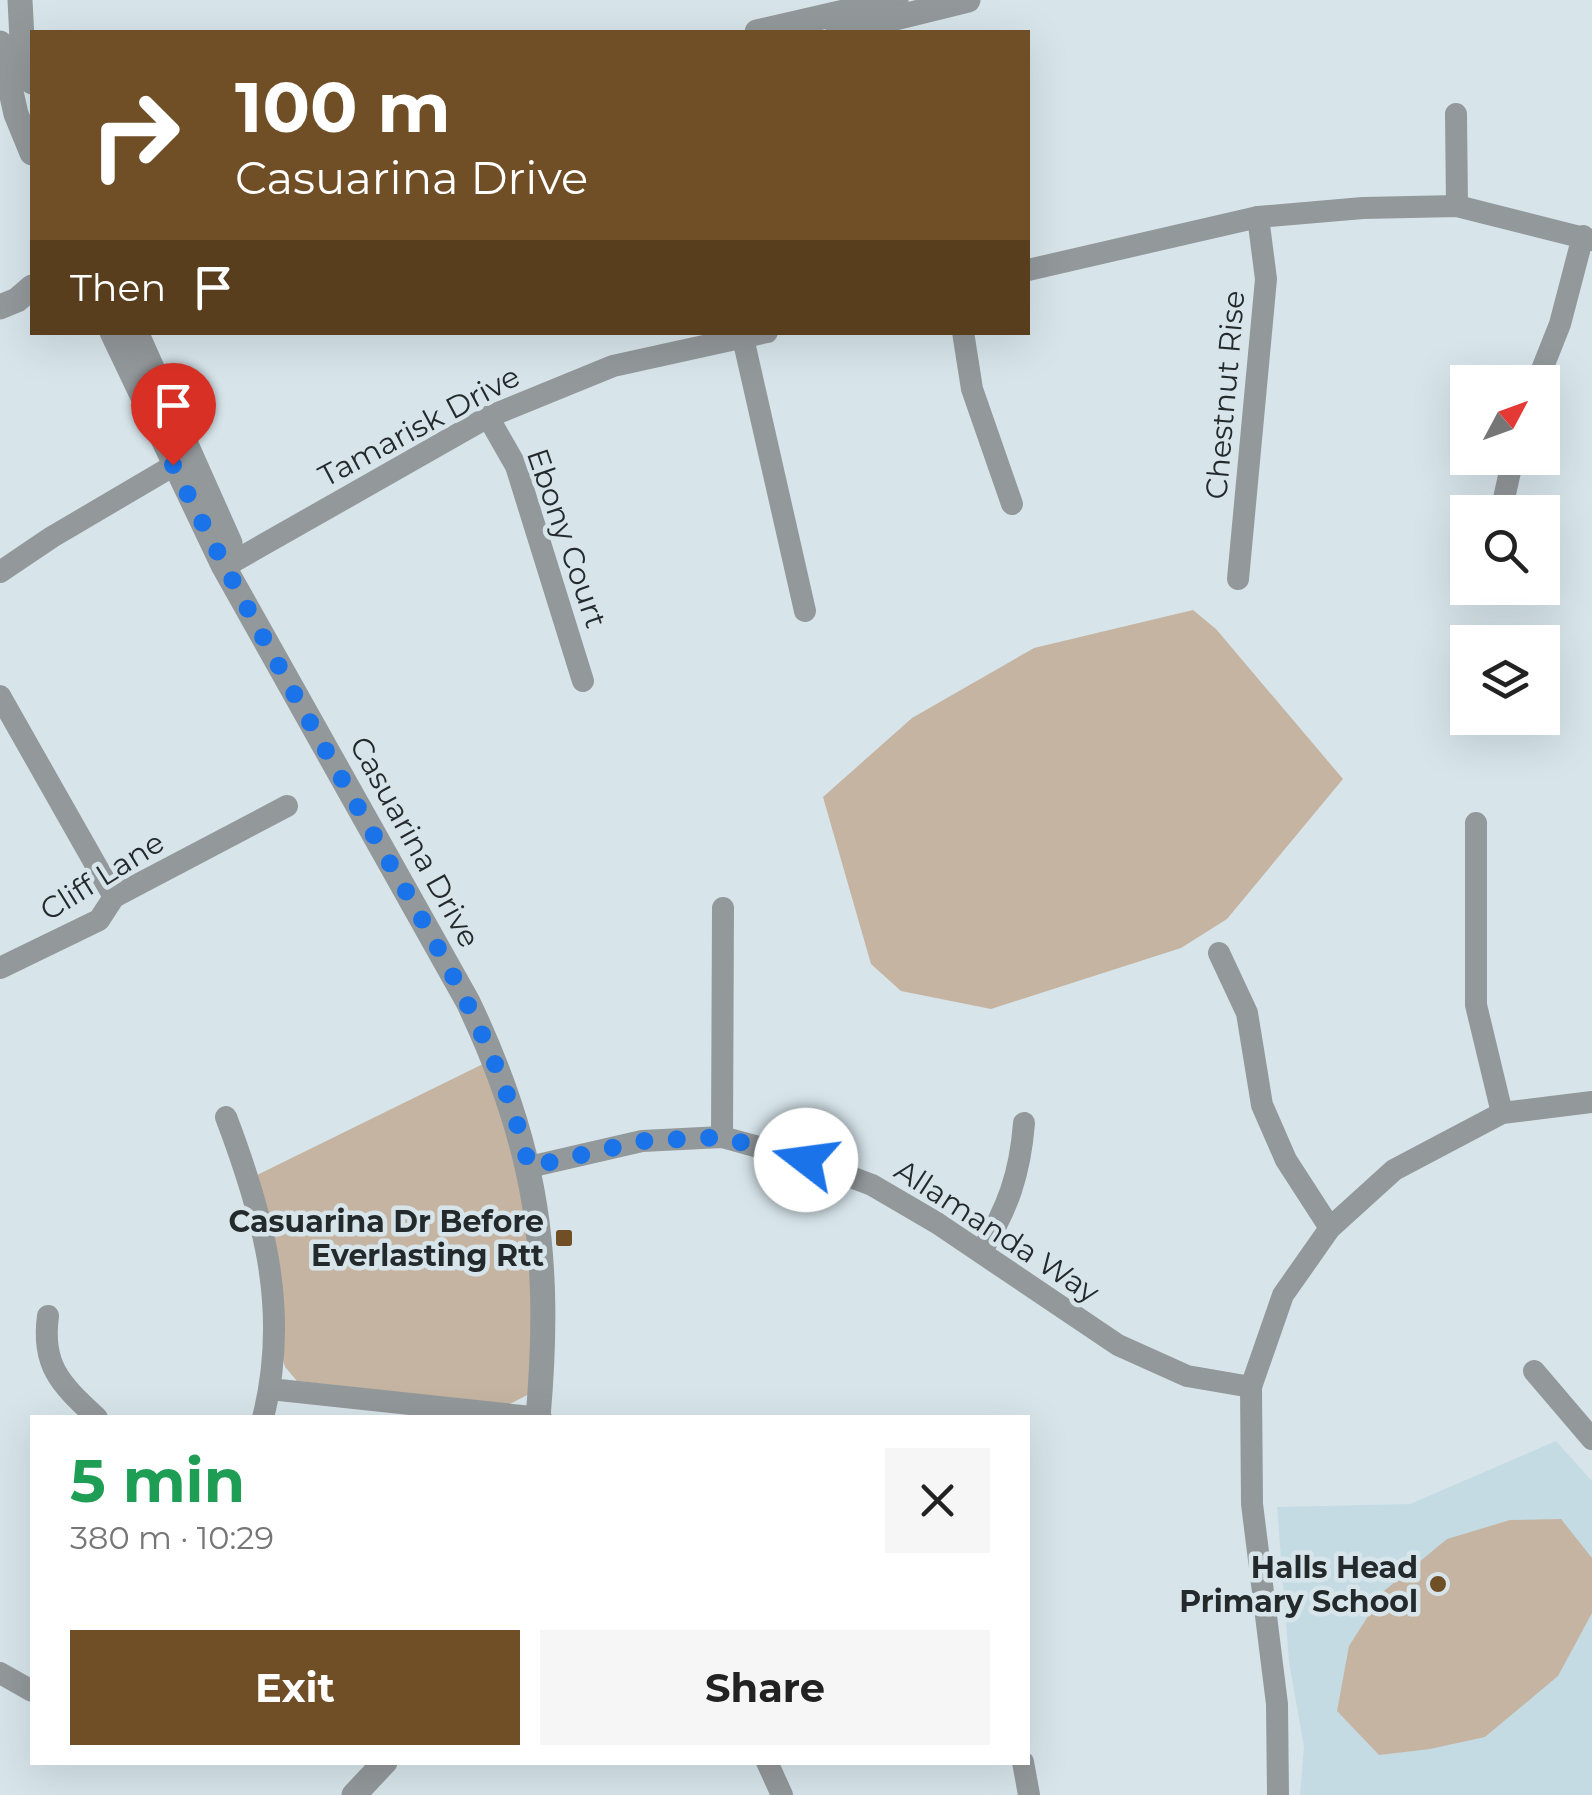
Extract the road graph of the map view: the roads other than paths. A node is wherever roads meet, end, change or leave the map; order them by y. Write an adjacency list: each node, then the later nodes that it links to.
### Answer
1 (20, 0): 7 (street)
2 (896, 0): 4 (street)
3 (968, 0): 5 (street)
4 (766, 30)
5 (846, 30)
6 (0, 43): 9 (street)
7 (30, 73)
8 (1456, 114): 10 (street)
9 (30, 148)
10 (1457, 206): 11 (street); 12 (street)
11 (1258, 217): 13 (street); 25 (street, Chestnut Rise)
12 (1588, 238): 19 (street)
13 (1030, 270)
14 (114, 335): 21 (street, Casuarina Drive)
15 (137, 335): 21 (street, Casuarina Drive)
16 (755, 335): 18 (street, Tamarisk Drive)
17 (963, 335): 22 (street)
18 (743, 338): 20 (street, Tamarisk Drive); 26 (street)
19 (1543, 365)
20 (488, 417): 23 (street, Tamarisk Drive); 27 (street, Ebony Court)
21 (182, 460): 23 (street, Casuarina Drive); 24 (street)
22 (1012, 504)
23 (231, 563): 40 (street, Casuarina Drive)
24 (0, 572)
25 (1238, 579)
26 (805, 610)
27 (584, 681)
28 (0, 696): 31 (street)
29 (287, 806): 31 (street, Cliff Lane)
30 (1476, 823): 36 (street)
31 (114, 897): 34 (street, Cliff Lane)
32 (723, 908): 39 (street)
33 (1219, 954): 41 (street)
34 (0, 968)
35 (1592, 1102): 36 (street)
36 (1502, 1113): 41 (street)
37 (226, 1117): 46 (street)
38 (1024, 1123): 42 (street)
39 (722, 1137): 40 (street, Allamanda Way); 42 (street, Allamanda Way)
40 (536, 1166): 50 (street, Casuarina Drive); 51 (street, Casuarina Drive)
41 (1330, 1228): 45 (street)
42 (981, 1252): 45 (street, Allamanda Way)
43 (48, 1316): 47 (street)
44 (1534, 1371): 52 (street)
45 (1250, 1387): 63 (street)
46 (270, 1389): 48 (street); 49 (street)
47 (94, 1415)
48 (263, 1415)
49 (520, 1415)
50 (539, 1415)
51 (554, 1415)
52 (1592, 1438)
53 (0, 1673): 54 (street)
54 (30, 1689)
55 (383, 1765): 59 (street)
56 (401, 1765): 60 (street)
57 (768, 1765): 61 (street)
58 (1024, 1765): 62 (street)
59 (354, 1795)
60 (376, 1795)
61 (782, 1795)
62 (1029, 1795)
63 (1278, 1795)

